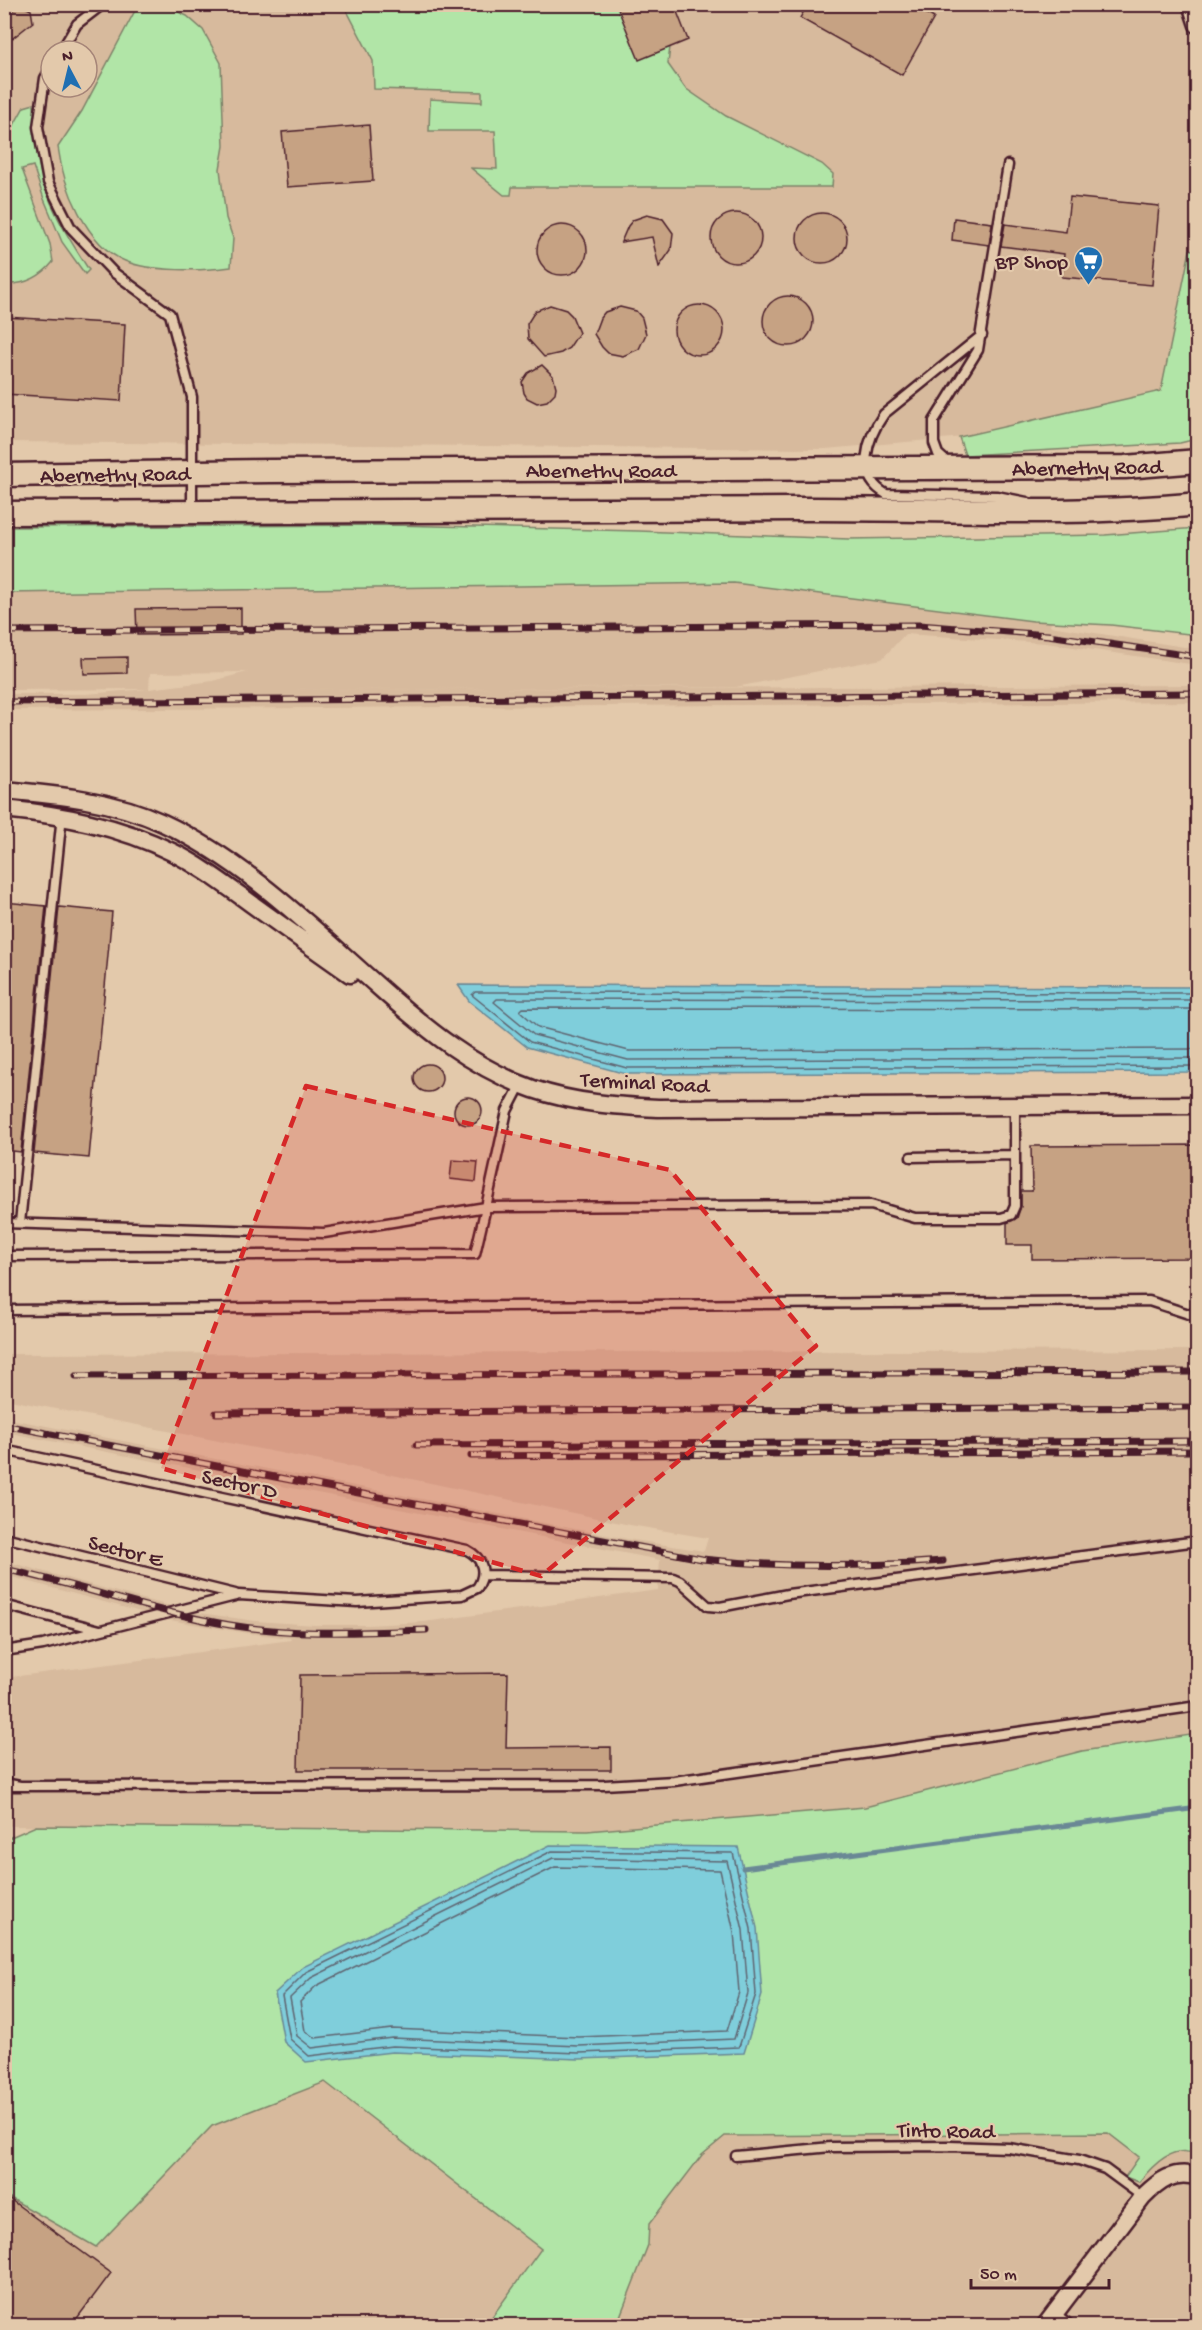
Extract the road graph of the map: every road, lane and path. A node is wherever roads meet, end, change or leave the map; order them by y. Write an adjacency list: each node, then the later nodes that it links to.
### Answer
1 (103, 4): 4 (lane)
2 (1191, 4): 3 (street)
3 (1197, 25)
4 (68, 39)
5 (42, 99): 11 (lane)
6 (1008, 165): 7 (lane)
7 (982, 335): 9 (lane); 10 (lane)
8 (1197, 458): 10 (main road, Abernethy Road)
9 (867, 468): 10 (main road, Abernethy Road); 11 (main road, Abernethy Road); 14 (lane)
10 (967, 468)
11 (192, 472): 12 (main road, Abernethy Road); 15 (lane)
12 (4, 475)
13 (1197, 504): 14 (main road, Abernethy Road)
14 (1066, 510): 15 (main road, Abernethy Road)
15 (192, 512): 16 (main road, Abernethy Road)
16 (4, 513)
17 (4, 790): 20 (street, Terminal Road)
18 (4, 809): 19 (street)
19 (62, 815): 20 (street); 28 (lane)
20 (428, 1030): 21 (street, Terminal Road)
21 (521, 1084): 23 (street, Terminal Road); 26 (lane)
22 (1197, 1105): 23 (street, Terminal Road)
23 (1015, 1106): 24 (lane)
24 (1015, 1155): 25 (lane); 26 (lane)
25 (911, 1157)
26 (486, 1206): 28 (lane); 29 (lane)
27 (4, 1223): 28 (lane)
28 (20, 1224)
29 (4, 1256)
30 (4, 1310): 31 (lane)
31 (1197, 1317)
32 (4, 1450): 35 (lane, Sector D)
33 (4, 1537): 36 (lane, Sector E)
34 (1197, 1541): 35 (lane)
35 (483, 1575): 36 (lane)
36 (239, 1595): 38 (lane)
37 (4, 1605): 38 (lane)
38 (100, 1630): 39 (lane)
39 (4, 1651)
40 (1197, 1706): 41 (lane)
41 (4, 1784)
42 (736, 2156): 44 (lane, Tinto Road)
43 (1197, 2177): 44 (street)
44 (1143, 2197): 45 (street)
45 (1050, 2319): 46 (lane)
46 (1071, 2325)

